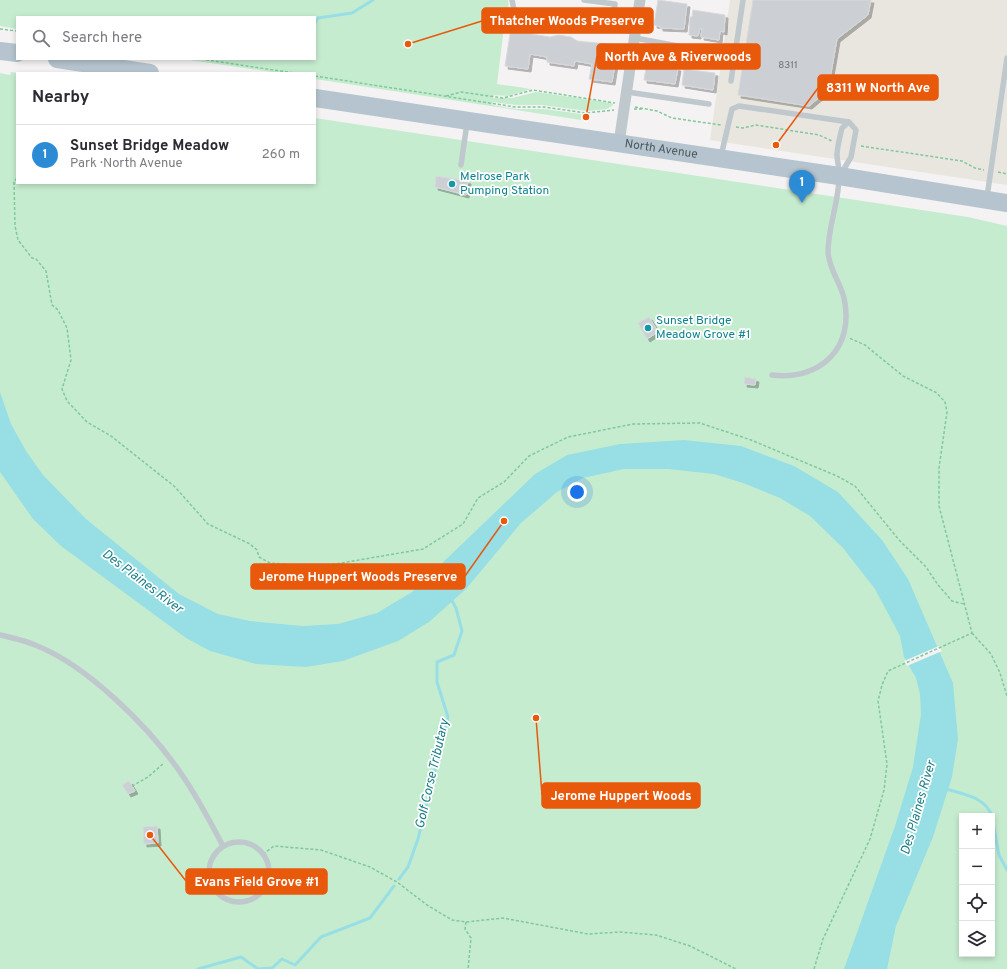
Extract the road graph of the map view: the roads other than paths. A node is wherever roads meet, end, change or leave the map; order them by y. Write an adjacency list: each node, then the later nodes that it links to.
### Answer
1 (512, 0): 6 (lane)
2 (584, 0): 5 (lane)
3 (640, 0): 7 (street)
4 (743, 0): 12 (lane)
5 (615, 2): 6 (lane)
6 (612, 29): 7 (lane)
7 (635, 35): 8 (lane); 13 (street)
8 (716, 57)
9 (1007, 58): 22 (lane)
10 (64, 60): 11 (main road)
11 (143, 72)
12 (731, 82)
13 (627, 92): 15 (lane); 18 (street)
14 (316, 98): 16 (main road, North Avenue)
15 (709, 104)
16 (467, 121): 18 (main road, North Avenue); 20 (lane)
17 (849, 122): 19 (lane); 21 (lane); 21 (lane)
18 (619, 143): 19 (main road, North Avenue)
19 (721, 158): 21 (main road, North Avenue)
20 (461, 165)
21 (840, 176): 22 (main road, North Avenue); 24 (lane)
22 (987, 200): 23 (main road, North Avenue)
23 (1007, 203)
24 (772, 375)
25 (0, 635): 26 (lane)
26 (223, 846): 26 (lane)

